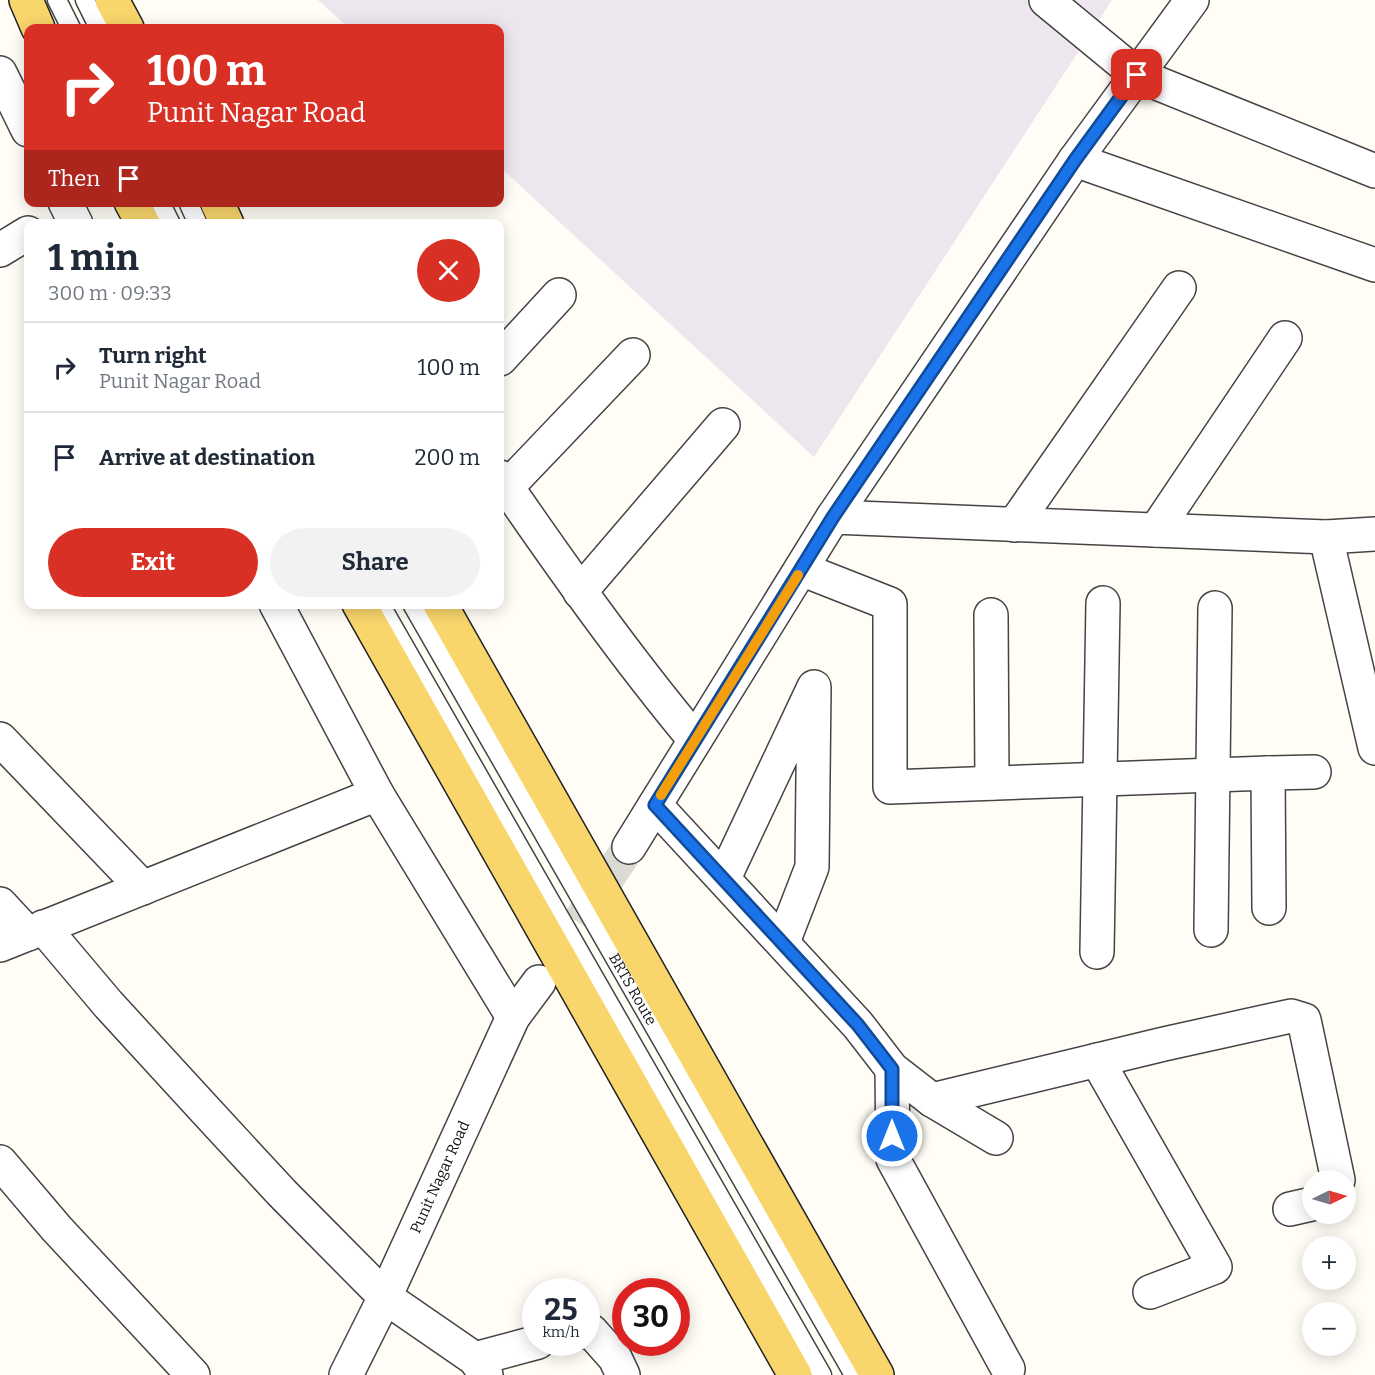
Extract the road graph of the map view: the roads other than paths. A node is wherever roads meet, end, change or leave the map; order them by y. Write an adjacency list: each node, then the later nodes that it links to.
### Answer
1 (26, 0): 7 (main road)
2 (57, 0): 8 (lane)
3 (85, 0): 9 (lane)
4 (112, 0): 10 (main road)
5 (1046, 0): 12 (street)
6 (1192, 0): 12 (street)
7 (36, 24)
8 (69, 24)
9 (97, 24)
10 (124, 24)
11 (0, 73): 13 (street)
12 (1137, 75): 14 (street); 15 (street)
13 (24, 122)
14 (1075, 160): 18 (street); 27 (street)
15 (1375, 171)
16 (24, 235): 17 (street)
17 (0, 250)
18 (1375, 266)
19 (1179, 288): 28 (street)
20 (559, 295): 22 (street)
21 (1285, 338): 29 (street)
22 (504, 355)
23 (633, 355): 25 (street)
24 (723, 425): 33 (street)
25 (504, 481)
26 (504, 483): 33 (street)
27 (833, 517): 28 (street); 32 (street)
28 (1014, 525): 29 (street)
29 (1156, 530): 31 (street)
30 (1375, 534): 31 (street)
31 (1326, 537): 42 (street)
32 (801, 569): 44 (street); 50 (street)
33 (580, 592): 44 (street)
34 (1103, 603): 49 (street)
35 (1215, 608): 48 (street)
36 (279, 609): 51 (street)
37 (362, 609): 79 (main road)
38 (383, 609): 80 (lane, BRTS Route)
39 (415, 609): 81 (lane, BRTS Route)
40 (443, 609): 82 (main road)
41 (991, 615): 50 (street)
42 (1371, 715): 45 (street)
43 (0, 739): 55 (street)
44 (695, 740): 52 (street)
45 (1375, 748)
46 (1314, 772): 47 (street)
47 (1268, 773): 48 (street); 57 (street)
48 (1214, 775): 49 (street); 58 (street)
49 (1100, 779): 50 (street); 61 (street)
50 (992, 783)
51 (377, 794): 55 (street); 63 (street)
52 (655, 805): 53 (street); 54 (street)
53 (629, 847)
54 (724, 878): 60 (street); 60 (street)
55 (143, 888): 59 (street)
56 (0, 904): 59 (street)
57 (1269, 908)
58 (1212, 930)
59 (24, 935): 71 (street)
60 (783, 942): 65 (street)
61 (1097, 952)
62 (538, 982): 63 (street, Punit Nagar Road)
63 (513, 1017): 71 (street, Punit Nagar Road)
64 (1097, 1060): 66 (street); 69 (street); 70 (street)
65 (892, 1069): 66 (street); 75 (street)
66 (933, 1100): 67 (street)
67 (996, 1138)
68 (0, 1162): 76 (street)
69 (1336, 1170)
70 (1150, 1292)
71 (385, 1297): 74 (street); 77 (street, Punit Nagar Road)
72 (600, 1341): 78 (street)
73 (522, 1349): 74 (street)
74 (481, 1367)
75 (1008, 1369)
76 (193, 1375)
77 (346, 1375)
78 (623, 1375)
79 (795, 1375)
80 (822, 1375)
81 (854, 1375)
82 (877, 1375)

